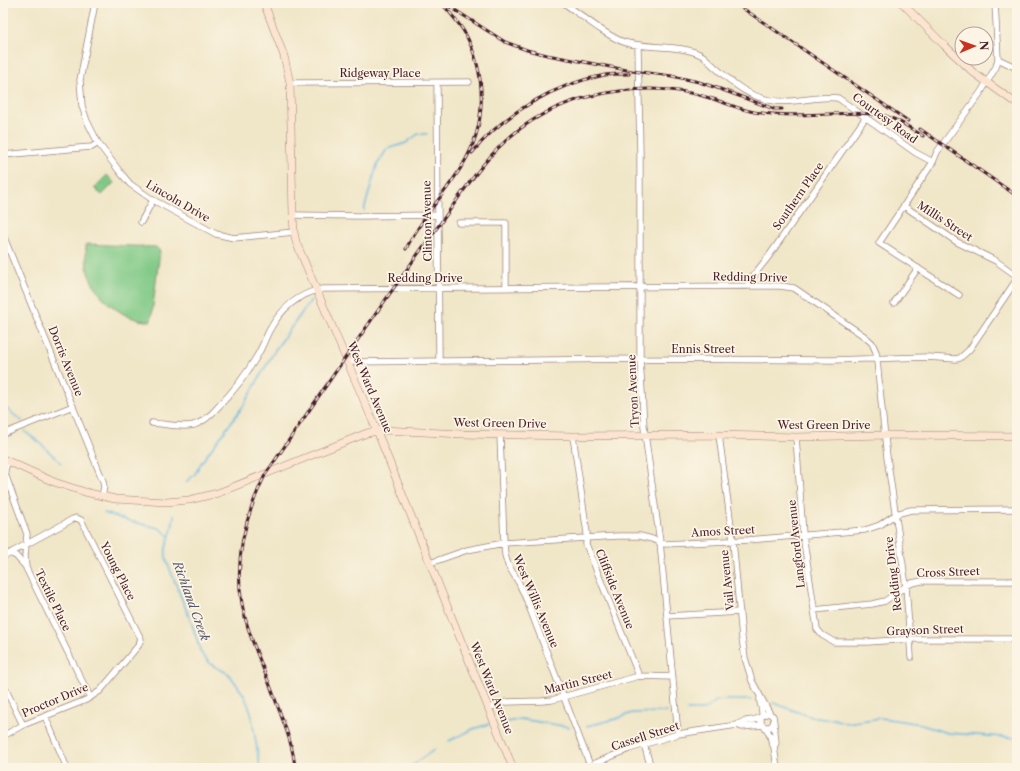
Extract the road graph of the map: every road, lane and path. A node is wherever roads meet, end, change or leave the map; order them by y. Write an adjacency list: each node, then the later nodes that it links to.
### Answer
1 (96, 3): 15 (street, Lincoln Drive)
2 (264, 3): 11 (main road, West Ward Avenue)
3 (564, 3): 6 (street, Courtesy Road)
4 (902, 3): 10 (main road)
5 (996, 3): 7 (street)
6 (638, 46): 14 (street, Courtesy Road); 28 (street, Tryon Avenue)
7 (998, 59): 8 (street); 10 (street)
8 (1017, 68)
9 (469, 82): 12 (street, Ridgeway Place)
10 (986, 82): 13 (main road); 17 (street)
11 (290, 83): 12 (street, Ridgeway Place); 20 (main road, West Ward Avenue)
12 (436, 83): 21 (street, Clinton Avenue)
13 (1017, 104)
14 (866, 117): 17 (street, Courtesy Road); 29 (street, Southern Place)
15 (98, 143): 16 (street); 18 (street, Lincoln Drive)
16 (3, 155)
17 (933, 162): 19 (street)
18 (153, 200): 22 (street); 24 (street, Lincoln Drive)
19 (904, 206): 26 (street); 27 (street, Millis Street)
20 (293, 215): 21 (street); 24 (main road, West Ward Avenue)
21 (437, 215): 30 (street, Clinton Avenue)
22 (141, 222)
23 (459, 223): 31 (street)
24 (294, 232): 32 (main road, West Ward Avenue)
25 (3, 235): 39 (street, Dorris Avenue)
26 (918, 268): 33 (street); 34 (street)
27 (1017, 278): 35 (street, Ennis Street)
28 (640, 286): 29 (street, Redding Drive); 31 (street, Redding Drive); 36 (street, Tryon Avenue)
29 (747, 286): 35 (street, Redding Drive)
30 (438, 288): 31 (street, Redding Drive); 32 (street, Redding Drive); 37 (street, Clinton Avenue)
31 (506, 288)
32 (316, 290): 38 (main road, West Ward Avenue); 40 (street)
33 (959, 295)
34 (894, 303)
35 (877, 358): 36 (street, Ennis Street); 46 (street, Redding Drive)
36 (640, 359): 37 (street, Ennis Street); 45 (street, Tryon Avenue)
37 (439, 360): 38 (street, Ennis Street)
38 (348, 362): 41 (main road, West Ward Avenue)
39 (73, 406): 42 (street); 51 (street, Dorris Avenue)
40 (152, 423)
41 (377, 431): 44 (main road, West Green Drive); 51 (main road, West Green Drive); 62 (main road, West Ward Avenue)
42 (3, 434)
43 (719, 434): 45 (main road, West Green Drive); 48 (main road, West Green Drive); 56 (street, Vail Avenue)
44 (500, 435): 47 (main road, West Green Drive); 58 (street, West Willis Avenue)
45 (645, 435): 47 (main road, West Green Drive); 57 (street, Tryon Avenue)
46 (885, 435): 48 (main road, West Green Drive); 49 (main road, West Green Drive); 53 (street, Redding Drive)
47 (573, 436): 55 (street, Cliffside Avenue)
48 (796, 436): 54 (street, Langford Avenue)
49 (1017, 436)
50 (5, 460): 51 (main road, West Green Drive); 59 (street, Textile Place)
51 (102, 496)
52 (1017, 509): 53 (street, Amos Street)
53 (896, 514): 54 (street, Amos Street); 65 (street, Redding Drive)
54 (803, 535): 56 (street, Amos Street); 66 (street, Langford Avenue)
55 (587, 538): 57 (street, Amos Street); 58 (street, Amos Street); 74 (street, Cliffside Avenue)
56 (733, 541): 57 (street, Amos Street); 67 (street, Vail Avenue)
57 (660, 542): 68 (street, Tryon Avenue)
58 (504, 543): 62 (street, Amos Street); 77 (street, West Willis Avenue)
59 (27, 544): 60 (street); 63 (street, Textile Place); 71 (street, Young Place)
60 (10, 553): 61 (street); 63 (street)
61 (3, 557)
62 (430, 563): 80 (main road, West Ward Avenue)
63 (26, 566): 78 (street, Textile Place)
64 (1017, 581): 65 (street, Cross Street)
65 (906, 586): 66 (street, Cross Street); 69 (street, Redding Drive)
66 (814, 610): 72 (street, Langford Avenue)
67 (740, 612): 68 (street); 79 (street, Vail Avenue)
68 (667, 616): 75 (street, Tryon Avenue)
69 (910, 639): 70 (street, Grayson Street); 72 (street, Grayson Street); 73 (street, Redding Drive)
70 (1017, 639)
71 (141, 640): 78 (street, Proctor Drive)
72 (833, 641)
73 (911, 657)
74 (640, 676): 75 (street, Martin Street); 77 (street, Martin Street)
75 (673, 677): 88 (street, Tryon Avenue)
76 (3, 684): 85 (street)
77 (564, 696): 80 (street, Martin Street); 92 (street, West Willis Avenue)
78 (90, 697): 82 (street, Proctor Drive)
79 (760, 698): 81 (street, Vail Avenue); 83 (street, Vail Avenue)
80 (489, 708): 94 (main road, West Ward Avenue)
81 (770, 714): 83 (street); 84 (street)
82 (45, 716): 85 (street, Proctor Drive); 93 (street)
83 (761, 717): 86 (street, Cassell Street); 87 (street)
84 (774, 724): 87 (street); 91 (street)
85 (24, 725): 89 (street, Proctor Drive)
86 (737, 726): 87 (street, Cassell Street); 88 (street, Cassell Street)
87 (764, 726): 91 (street)
88 (678, 734): 90 (street, Cassell Street)
89 (3, 736)
90 (644, 744): 92 (street, Cassell Street); 96 (street)
91 (774, 747): 97 (street)
92 (591, 767): 95 (street, Cassell Street)
93 (67, 768)
94 (513, 768)
95 (584, 768)
96 (651, 768)
97 (777, 768)

